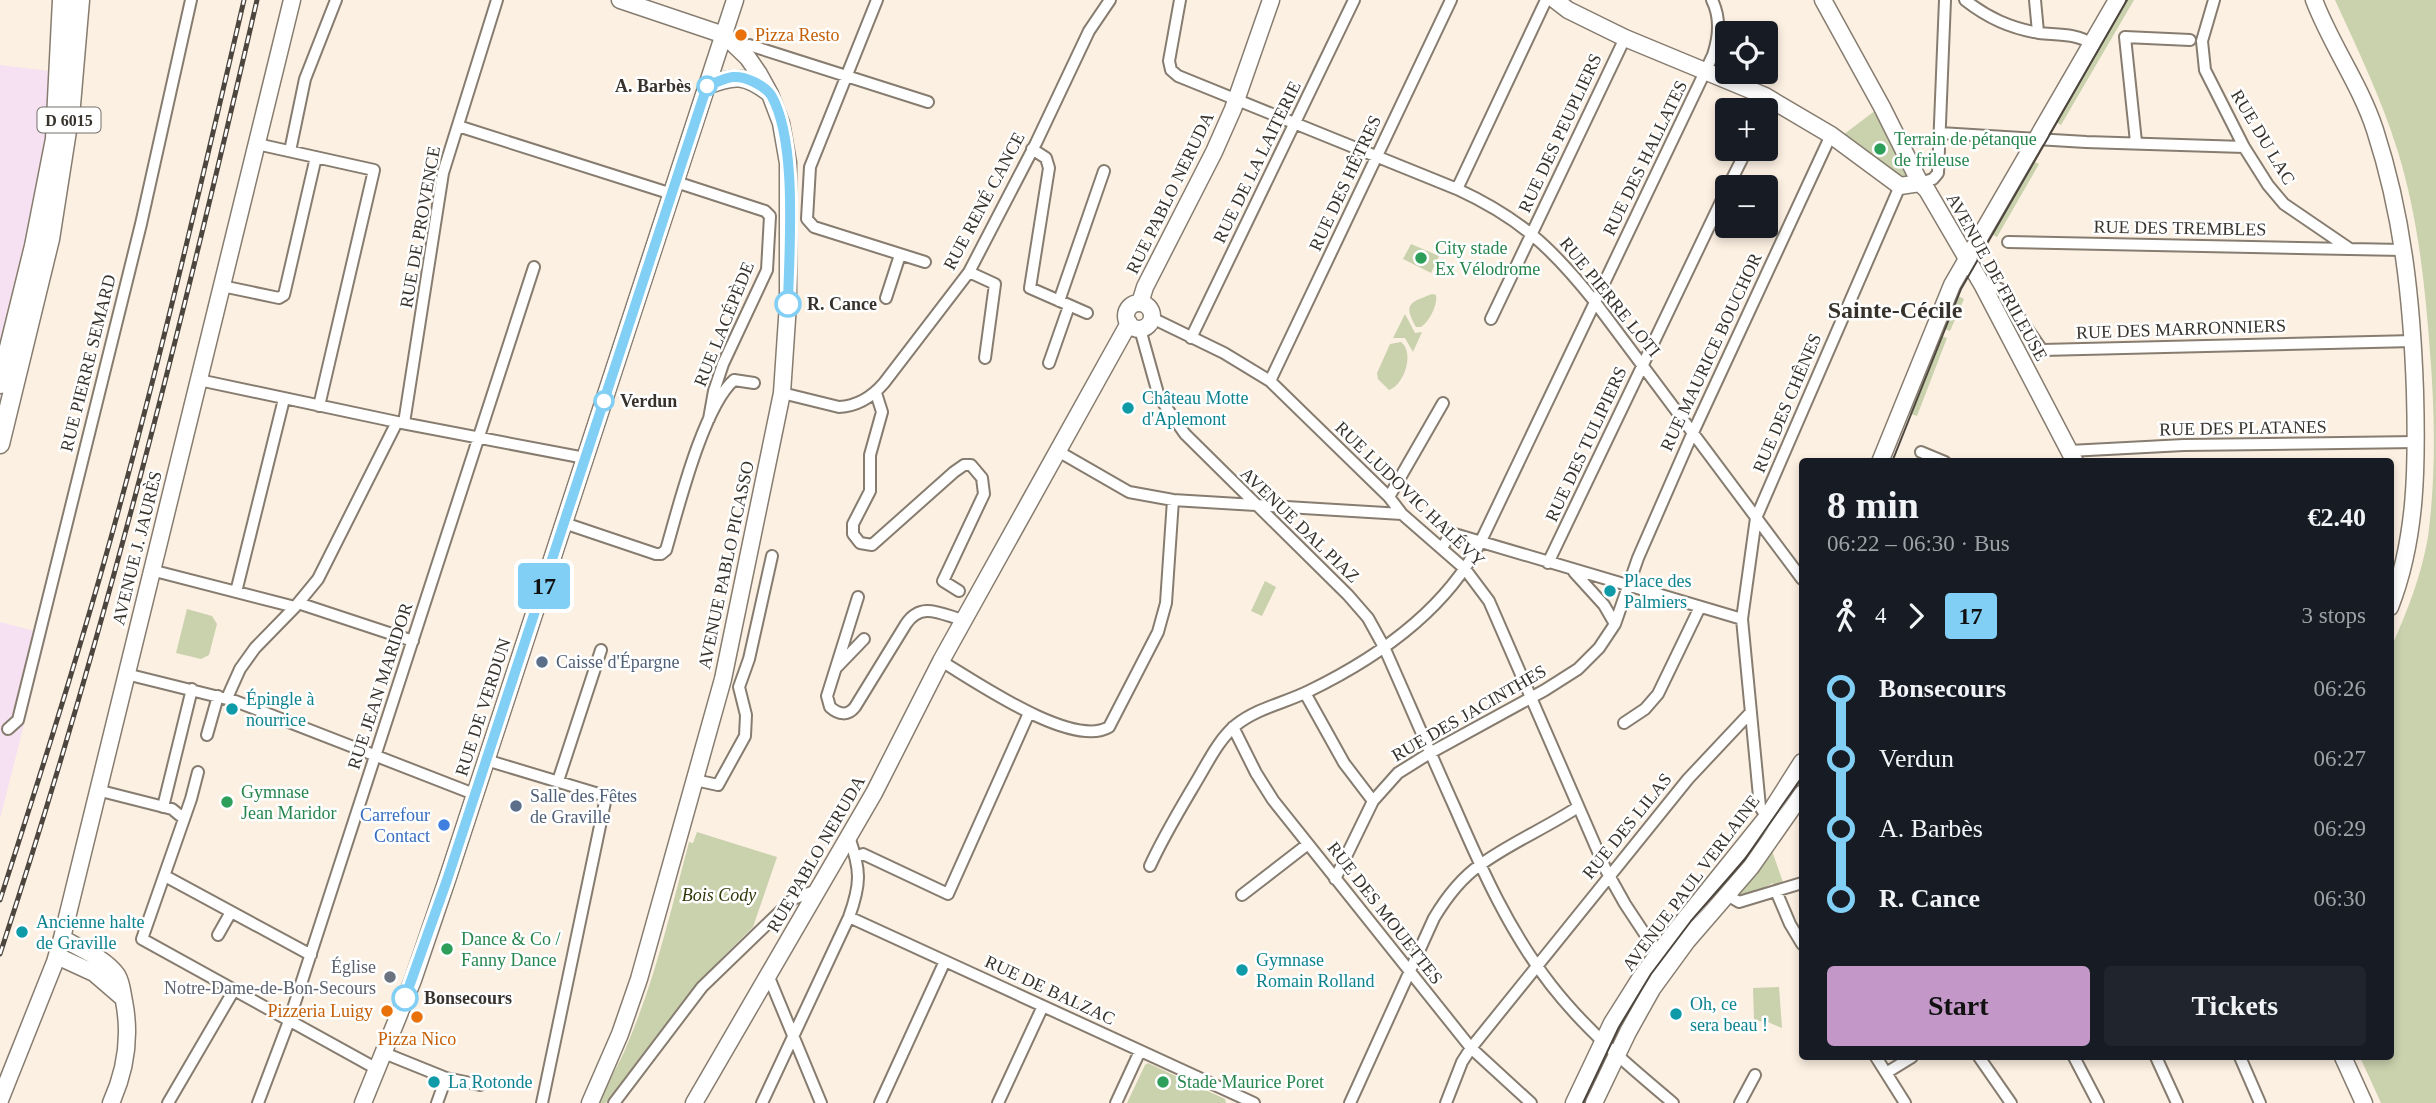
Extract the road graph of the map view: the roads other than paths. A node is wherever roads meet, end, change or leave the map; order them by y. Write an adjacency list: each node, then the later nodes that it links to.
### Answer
1 (62, 0): 83 (main road, D 6015)
2 (80, 0): 94 (main road, D 6015)
3 (191, 0): 140 (street, RUE PIERRE SEMARD)
4 (292, 0): 45 (street, AVENUE J. JAURÈS)
5 (336, 0): 48 (street)
6 (496, 0): 40 (street, RUE DE PROVENCE)
7 (620, 0): 26 (street)
8 (736, 0): 26 (street, RUE DE VERDUN)
9 (877, 0): 32 (street)
10 (1110, 0): 47 (street, RUE RENÉ CANCE)
11 (1180, 0): 36 (street)
12 (1271, 0): 36 (street, RUE PABLO NERUDA)
13 (1354, 0): 39 (street, RUE DE LA LAITERIE)
14 (1451, 0): 50 (street, RUE DES HÊTRES)
15 (1546, 0): 55 (street)
16 (1555, 0): 27 (street)
17 (1712, 0): 31 (street, RUE DES HALLATES)
18 (1823, 0): 52 (street, AVENUE DE FRILEUSE)
19 (1945, 0): 41 (street)
20 (1965, 0): 25 (street)
21 (2035, 0): 25 (street)
22 (2117, 0): 29 (street)
23 (2214, 0): 46 (street, RUE DU LAC)
24 (2314, 0): 60 (street)
25 (2038, 33): 29 (street)
26 (724, 35): 30 (street, AVENUE PABLO PICASSO); 33 (street, RUE DE VERDUN)
27 (1625, 38): 31 (street); 57 (street, RUE DES PEUPLIERS)
28 (2190, 40): 44 (street)
29 (2092, 44): 43 (street)
30 (738, 49): 32 (street); 34 (street, AVENUE PABLO PICASSO)
31 (1706, 70): 35 (street); 69 (street, RUE DES HALLATES)
32 (845, 75): 37 (street); 61 (street)
33 (707, 86): 34 (street); 54 (street, RUE DE VERDUN)
34 (770, 94): 84 (street, AVENUE PABLO PICASSO)
35 (1756, 98)
36 (1236, 100): 39 (street, RUE PIERRE LOTI); 70 (street, RUE PABLO NERUDA)
37 (928, 102)
38 (1778, 110): 42 (street)
39 (1295, 124): 50 (street, RUE PIERRE LOTI); 75 (street, RUE DE LA LAITERIE)
40 (458, 126): 54 (street); 90 (street, RUE DE PROVENCE)
41 (1940, 133): 43 (street); 52 (street)
42 (1831, 135): 53 (street); 91 (street, RUE MAURICE BOUCHOR)
43 (2037, 138): 44 (street); 62 (street)
44 (2136, 142): 46 (street)
45 (257, 144): 48 (street); 66 (street, AVENUE J. JAURÈS)
46 (2244, 147): 59 (street, RUE DU LAC)
47 (1032, 149): 65 (street, RUE RENÉ CANCE); 71 (street)
48 (290, 151): 49 (street)
49 (316, 157): 66 (street); 88 (street)
50 (1377, 157): 55 (street, RUE PIERRE LOTI); 81 (street, RUE DES HÊTRES)
51 (1104, 171): 71 (street)
52 (1920, 183): 53 (street); 62 (street, AVENUE DE FRILEUSE)
53 (1900, 186): 105 (street, RUE DES CHÊNES)
54 (674, 188): 89 (street, RUE LACÉPÈDE); 98 (street, RUE DE VERDUN)
55 (1457, 189): 57 (street, RUE PIERRE LOTI)
56 (1715, 215): 79 (street, RUE DES TULIPIERS)
57 (1532, 233): 69 (street, RUE PIERRE LOTI); 73 (street, RUE DES PEUPLIERS)
58 (2008, 242): 59 (street, RUE DES TREMBLES)
59 (2350, 249): 60 (street)
60 (2403, 250): 76 (street)
61 (900, 255): 63 (street); 68 (street)
62 (1967, 259): 67 (street, AVENUE DE FRILEUSE); 99 (street)
63 (925, 262)
64 (534, 267): 92 (street, RUE JEAN MARIDOR)
65 (969, 272): 77 (street); 85 (street, RUE RENÉ CANCE)
66 (222, 286): 80 (street, AVENUE J. JAURÈS)
67 (1983, 286): 76 (street, RUE DES MARRONNIERS); 97 (street, AVENUE DE FRILEUSE)
68 (886, 298)
69 (1595, 302): 79 (street, RUE PIERRE LOTI); 107 (street, RUE DES HALLATES)
70 (1140, 303): 74 (street); 74 (street, RUE PABLO NERUDA)
71 (1064, 304): 72 (street); 78 (street)
72 (1087, 313)
73 (1491, 319)
74 (1140, 323): 75 (street, RUE LUDOVIC HALÉVY); 95 (street, RUE PABLO NERUDA); 103 (street, AVENUE DAL PIAZ)
75 (1191, 338): 81 (street, RUE LUDOVIC HALÉVY)
76 (2414, 341): 93 (street)
77 (985, 358)
78 (1049, 363)
79 (1642, 366): 91 (street, RUE PIERRE LOTI); 110 (street, RUE DES TULIPIERS)
80 (199, 380): 86 (street); 112 (street, AVENUE J. JAURÈS)
81 (1270, 382): 101 (street, RUE LUDOVIC HALÉVY)
82 (754, 383): 89 (street)
83 (0, 384)
84 (782, 393): 85 (street); 147 (street, AVENUE PABLO PICASSO)
85 (876, 393): 116 (street)
86 (284, 398): 88 (street); 117 (street)
87 (1443, 403): 101 (street)
88 (319, 406): 90 (street)
89 (709, 419): 106 (street)
90 (401, 422): 92 (street); 120 (street, RUE DE PROVENCE)
91 (1693, 432): 105 (street, RUE PIERRE LOTI); 115 (street, RUE MAURICE BOUCHOR)
92 (477, 438): 98 (street); 126 (street, RUE JEAN MARIDOR)
93 (2417, 442): 97 (street, RUE DES PLATANES); 118 (street)
94 (0, 444)
95 (1056, 450): 102 (street); 123 (street, RUE PABLO NERUDA)
96 (1922, 452): 100 (street)
97 (2072, 457)
98 (585, 458): 106 (street, RUE DE VERDUN)
99 (1882, 458)
100 (1936, 458)
101 (1389, 497): 104 (street, RUE LUDOVIC HALÉVY)
102 (1172, 500): 103 (street); 137 (street)
103 (1255, 504): 104 (street); 127 (street, AVENUE DAL PIAZ)
104 (1402, 514): 108 (street, RUE LUDOVIC HALÉVY)
105 (1756, 517): 114 (street, RUE PIERRE LOTI); 122 (street, RUE DES CHÊNES)
106 (564, 523): 144 (street, RUE DE VERDUN)
107 (1480, 544): 108 (street); 110 (street); 111 (street, RUE DES HALLATES)
108 (1442, 548): 111 (street, RUE LUDOVIC HALÉVY)
109 (772, 556): 147 (street)
110 (1548, 564): 113 (street)
111 (1465, 569): 127 (street, RUE DES HALLATES); 135 (street, RUE LUDOVIC HALÉVY)
112 (151, 570): 117 (street); 131 (street, AVENUE J. JAURÈS)
113 (1572, 570): 115 (street); 124 (street)
114 (1799, 575)
115 (1628, 586): 121 (street); 124 (street, RUE DES JACINTHES)
116 (959, 591)
117 (236, 592): 120 (street)
118 (2394, 592)
119 (858, 597): 130 (street)
120 (297, 605): 126 (street); 134 (street, RUE DE PROVENCE)
121 (1700, 607): 122 (street); 138 (street)
122 (1742, 619): 136 (street, RUE DES CHÊNES)
123 (963, 620): 129 (street, RUE PABLO NERUDA); 130 (street)
124 (1615, 624): 135 (street, RUE DES JACINTHES)
125 (863, 639): 130 (street)
126 (413, 641): 143 (street, RUE JEAN MARIDOR)
127 (1384, 647): 133 (street, RUE DES HALLATES); 142 (street, AVENUE DAL PIAZ)
128 (601, 650): 148 (street)
129 (941, 661): 137 (street); 157 (street, RUE PABLO NERUDA)
130 (835, 669)
131 (126, 674): 132 (street); 149 (street, AVENUE J. JAURÈS)
132 (192, 689): 134 (street); 153 (street)
133 (1305, 693): 139 (street, RUE DES HALLATES); 152 (street)
134 (222, 697): 141 (street, RUE DE PROVENCE); 143 (street)
135 (1531, 698): 142 (street, RUE DES JACINTHES); 154 (street, RUE LUDOVIC HALÉVY)
136 (1751, 712): 155 (street, RUE DES CHÊNES); 163 (street, RUE DES LILAS)
137 (1029, 713): 159 (street)
138 (1624, 723)
139 (1233, 727): 158 (street, RUE DES MOUETTES); 161 (street)
140 (8, 729)
141 (207, 735)
142 (1430, 753): 152 (street, RUE DES JACINTHES); 160 (street, AVENUE DAL PIAZ)
143 (376, 756): 150 (street); 176 (street, RUE JEAN MARIDOR)
144 (486, 760): 148 (street); 150 (street, RUE DE VERDUN)
145 (1799, 767): 155 (street, AVENUE PAUL VERLAINE)
146 (198, 772): 156 (street)
147 (695, 780): 212 (street, AVENUE PABLO PICASSO)
148 (558, 781): 211 (street)
149 (97, 790): 153 (street); 173 (street, AVENUE J. JAURÈS)
150 (474, 794): 190 (street, RUE DE VERDUN)
151 (1799, 798): 169 (street, AVENUE PAUL VERLAINE)
152 (1373, 801): 164 (street, RUE DES JACINTHES)
153 (163, 807): 156 (street)
154 (1578, 807): 160 (street); 163 (street, RUE LUDOVIC HALÉVY)
155 (1767, 817): 175 (street, AVENUE PAUL VERLAINE)
156 (184, 818): 162 (street)
157 (849, 837): 159 (street); 166 (street, RUE PABLO NERUDA)
158 (1308, 844): 164 (street, RUE DES MOUETTES); 168 (street)
159 (856, 857): 171 (street)
160 (1480, 865): 179 (street, AVENUE DAL PIAZ); 180 (street)
161 (1150, 866)
162 (165, 876): 170 (street); 182 (street)
163 (1609, 876): 175 (street, RUE LUDOVIC HALÉVY); 179 (street, RUE DES LILAS)
164 (1335, 879): 180 (street, RUE DES MOUETTES)
165 (1799, 884): 167 (street)
166 (817, 890): 181 (street, RUE PABLO NERUDA); 213 (street)
167 (1776, 891): 169 (street); 174 (street)
168 (1242, 895)
169 (1727, 895): 191 (street, AVENUE PAUL VERLAINE)
170 (231, 912): 172 (street); 176 (street)
171 (849, 918): 178 (street, RUE DE BALZAC); 186 (street)
172 (218, 935)
173 (62, 938): 177 (street, AVENUE J. JAURÈS); 183 (street)
174 (1799, 939)
175 (1658, 954): 187 (street, AVENUE PAUL VERLAINE)
176 (311, 955): 185 (street, RUE JEAN MARIDOR)
177 (57, 956): 183 (street); 205 (street, AVENUE J. JAURÈS)
178 (944, 961): 184 (street, RUE DE BALZAC); 217 (street)
179 (1537, 966): 187 (street, AVENUE DAL PIAZ); 188 (street, RUE DES LILAS)
180 (1409, 973): 188 (street, RUE DES MOUETTES); 221 (street)
181 (768, 975): 186 (street); 214 (street, RUE PABLO NERUDA)
182 (234, 990): 185 (street); 207 (street)
183 (123, 998): 206 (street)
184 (1043, 1006): 189 (street, RUE DE BALZAC); 218 (street)
185 (289, 1021): 199 (street); 208 (street, RUE JEAN MARIDOR)
186 (794, 1035): 215 (street); 216 (street)
187 (1603, 1041): 191 (street, AVENUE DAL PIAZ); 224 (street, AVENUE PAUL VERLAINE)
188 (1471, 1048): 222 (street, RUE DES LILAS); 223 (street, RUE DES MOUETTES)
189 (1140, 1051): 204 (street, RUE DE BALZAC); 219 (street)
190 (384, 1053): 199 (street, RUE DE VERDUN); 202 (street)
191 (1616, 1055): 225 (street, AVENUE PAUL VERLAINE); 226 (street, AVENUE DAL PIAZ)
192 (1878, 1060): 200 (street)
193 (1907, 1060): 200 (street)
194 (1981, 1060): 229 (street)
195 (2076, 1060): 230 (street)
196 (2158, 1060): 231 (street)
197 (2241, 1060): 232 (street)
198 (2344, 1060): 233 (street)
199 (377, 1069): 209 (street, RUE DE VERDUN)
200 (1886, 1073): 228 (street)
201 (1755, 1075): 227 (street)
202 (446, 1078): 203 (street); 210 (street)
203 (480, 1085)
204 (1234, 1099): 220 (street, RUE DE BALZAC)
205 (0, 1100)
206 (111, 1103)
207 (168, 1103)
208 (258, 1103)
209 (363, 1103)
210 (437, 1103)
211 (542, 1103)
212 (590, 1103)
213 (614, 1103)
214 (694, 1103)
215 (762, 1103)
216 (821, 1103)
217 (880, 1103)
218 (998, 1103)
219 (1116, 1103)
220 (1254, 1103)
221 (1350, 1103)
222 (1446, 1103)
223 (1531, 1103)
224 (1574, 1103)
225 (1594, 1103)
226 (1673, 1103)
227 (1740, 1103)
228 (1905, 1103)
229 (2011, 1103)
230 (2098, 1103)
231 (2177, 1103)
232 (2260, 1103)
233 (2364, 1103)

